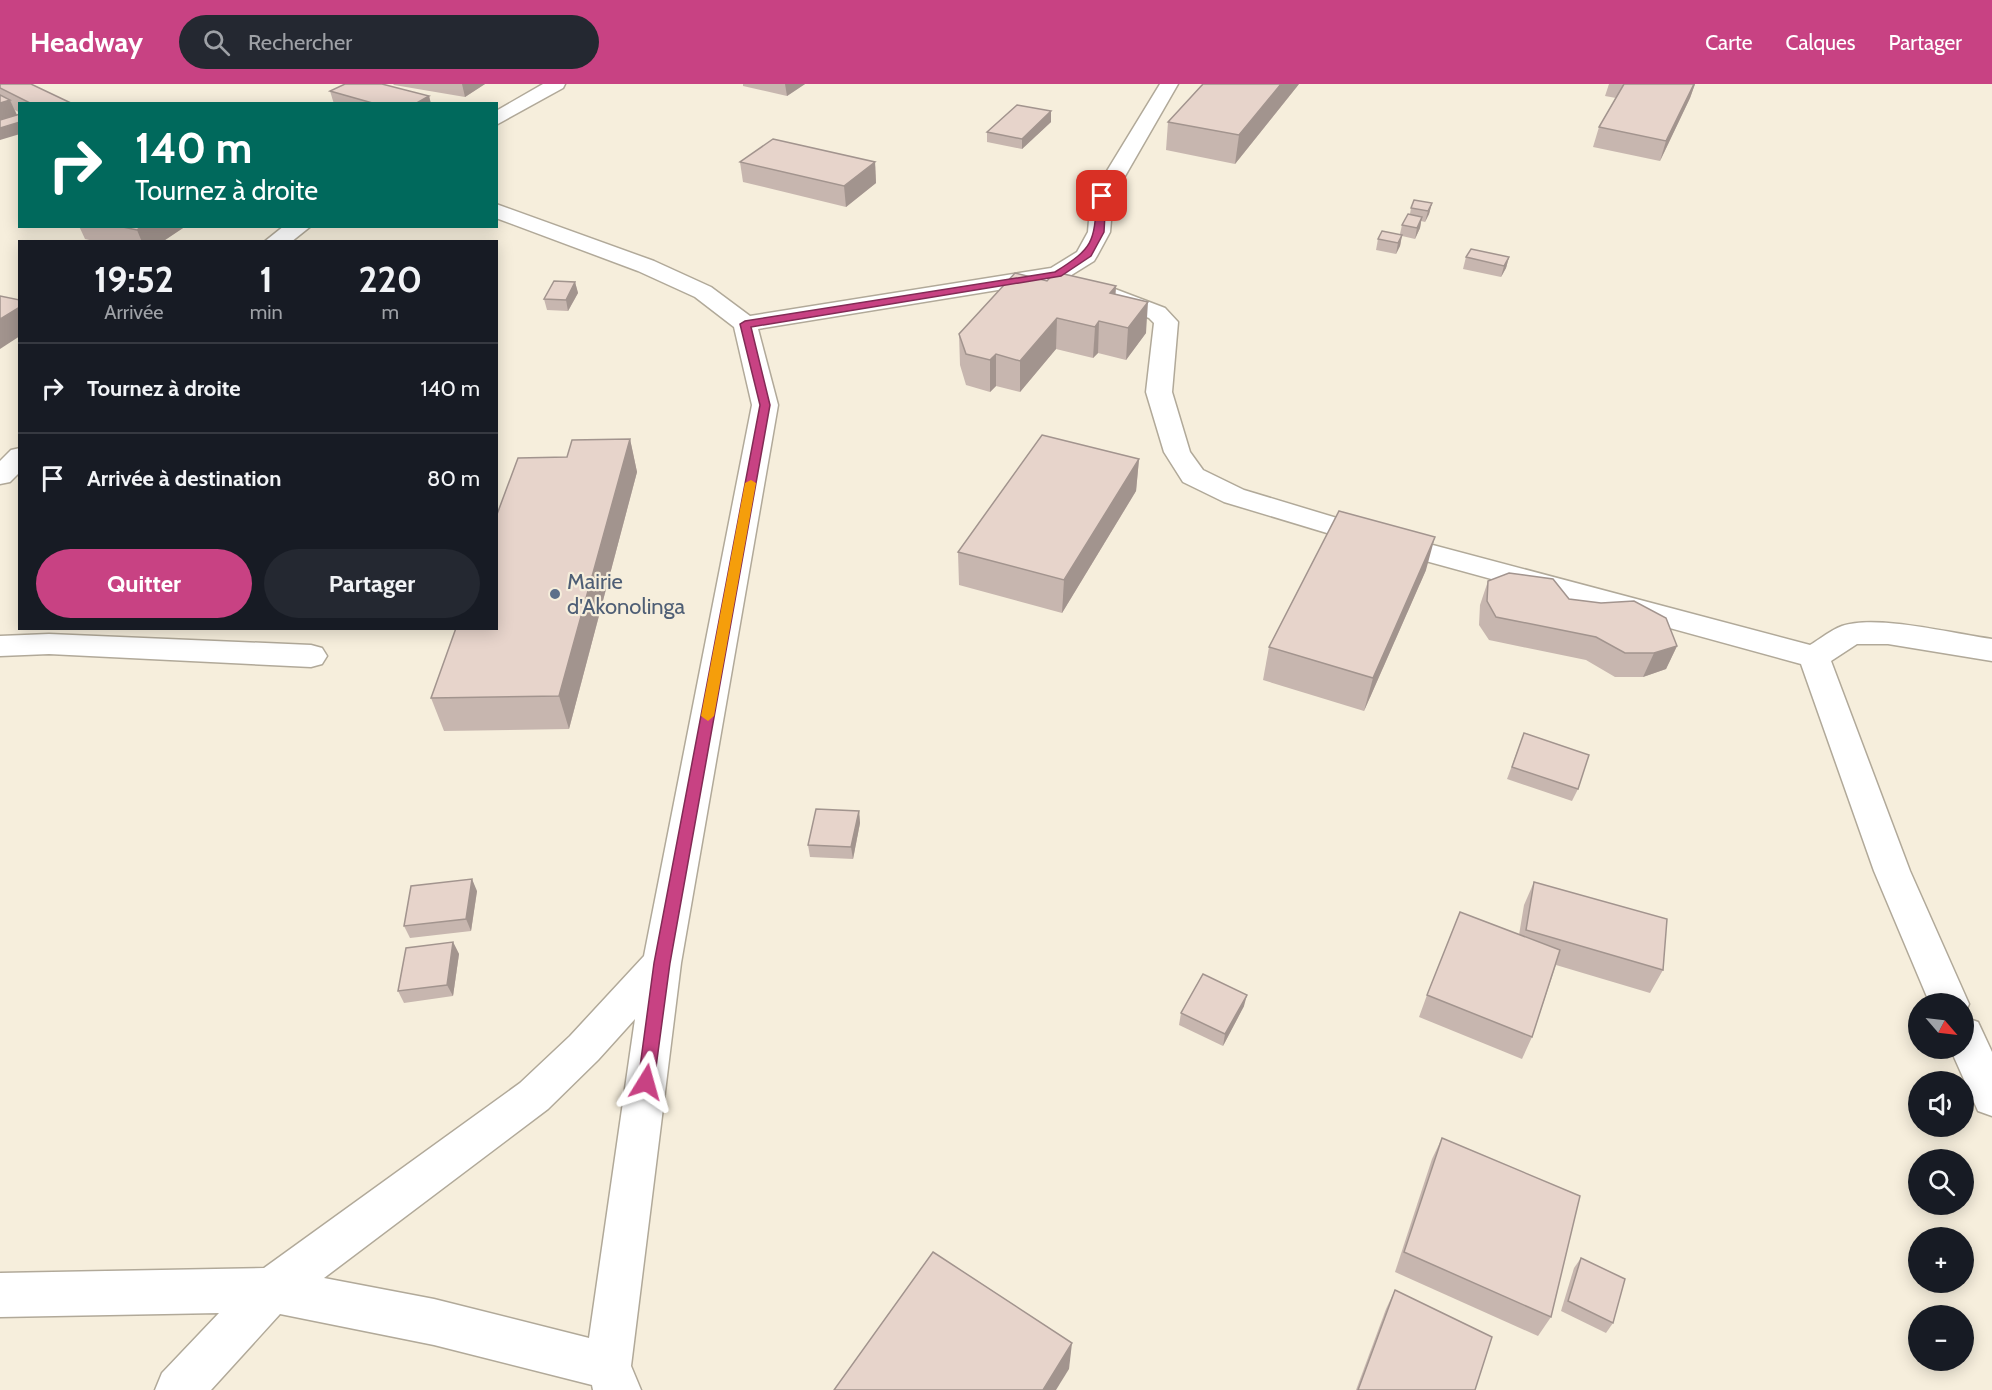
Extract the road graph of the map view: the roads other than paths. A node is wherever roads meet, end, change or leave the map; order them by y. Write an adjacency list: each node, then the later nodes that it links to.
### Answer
1 (556, 84): 3 (street)
2 (1169, 84): 7 (street)
3 (498, 118)
4 (498, 211): 8 (street)
5 (297, 228): 6 (street)
6 (277, 240)
7 (1057, 274): 8 (street); 14 (street)
8 (745, 324): 15 (street)
9 (18, 458): 10 (street)
10 (0, 476)
11 (0, 646): 13 (street)
12 (1992, 650): 14 (street)
13 (311, 656)
14 (1814, 657): 16 (street)
15 (662, 963): 19 (street); 21 (street)
16 (1945, 993)
17 (1974, 1057): 18 (street)
18 (1992, 1098)
19 (271, 1290): 20 (street); 21 (street); 22 (street)
20 (0, 1295)
21 (613, 1378)
22 (179, 1390)

